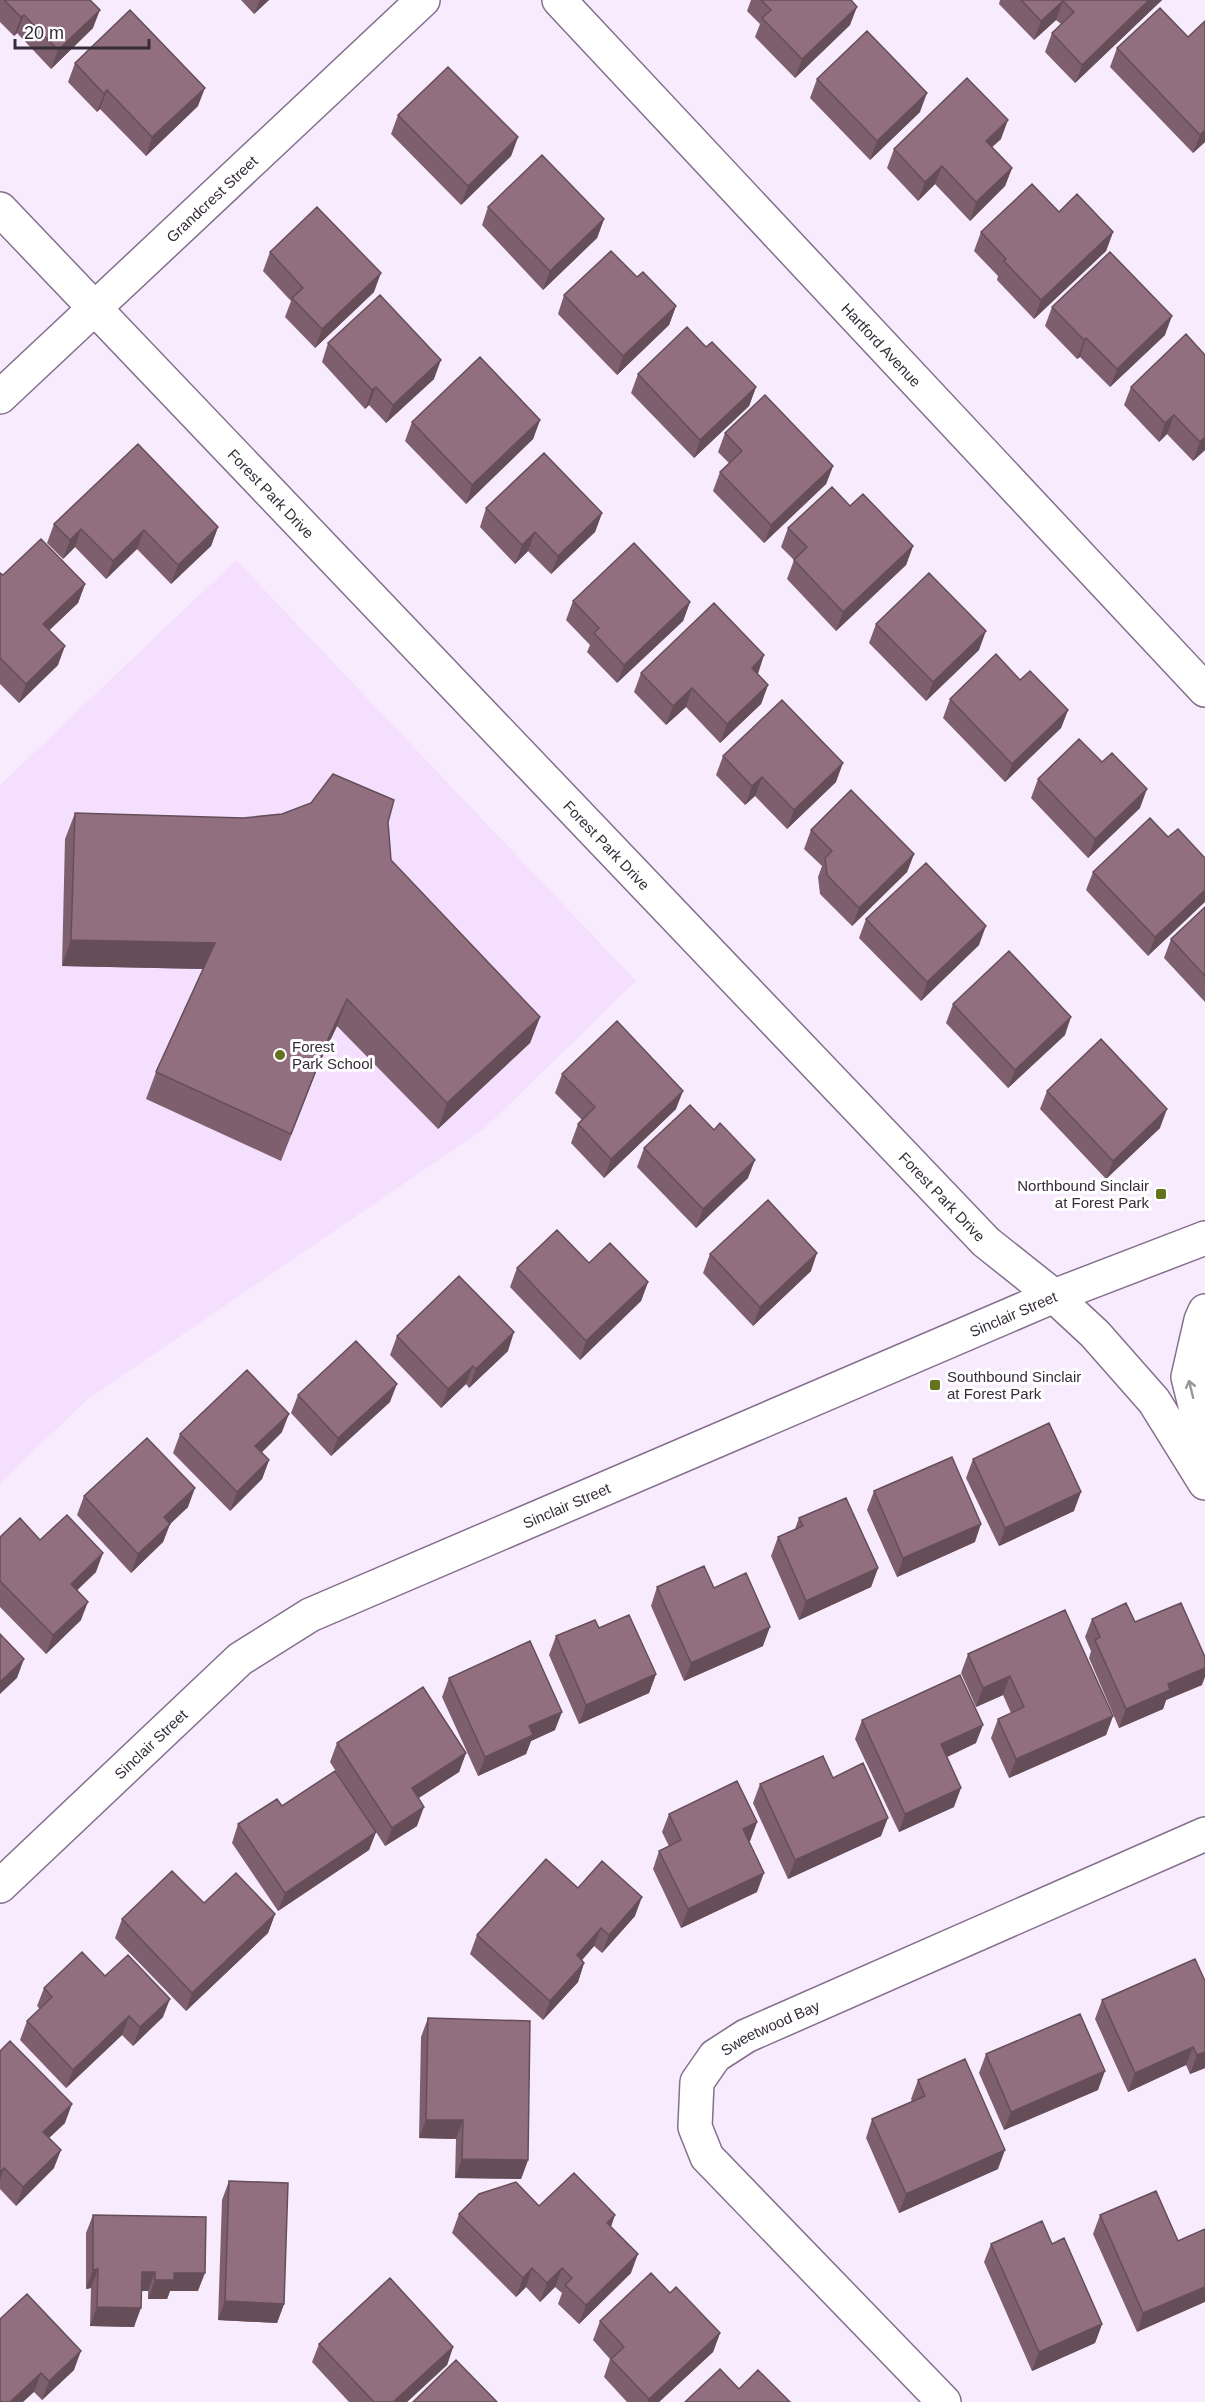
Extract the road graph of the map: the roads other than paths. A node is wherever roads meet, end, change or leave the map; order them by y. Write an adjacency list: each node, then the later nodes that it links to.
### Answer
1 (423, 0): 4 (street, Grandcrest Street)
2 (559, 0): 6 (street, Hartford Avenue)
3 (0, 209): 4 (street, Forest Park Drive)
4 (95, 309): 5 (street, Grandcrest Street); 8 (street, Forest Park Drive)
5 (0, 397)
6 (1205, 690)
7 (1205, 1238): 8 (street, Sinclair Street)
8 (1054, 1296): 11 (street, Forest Park Drive); 13 (street, Sinclair Street)
9 (1205, 1311): 10 (street, one-way to 9)
10 (1205, 1446)
11 (1205, 1483)
12 (1205, 1834): 14 (street, Sweetwood Bay)
13 (0, 1886)
14 (944, 2402)

